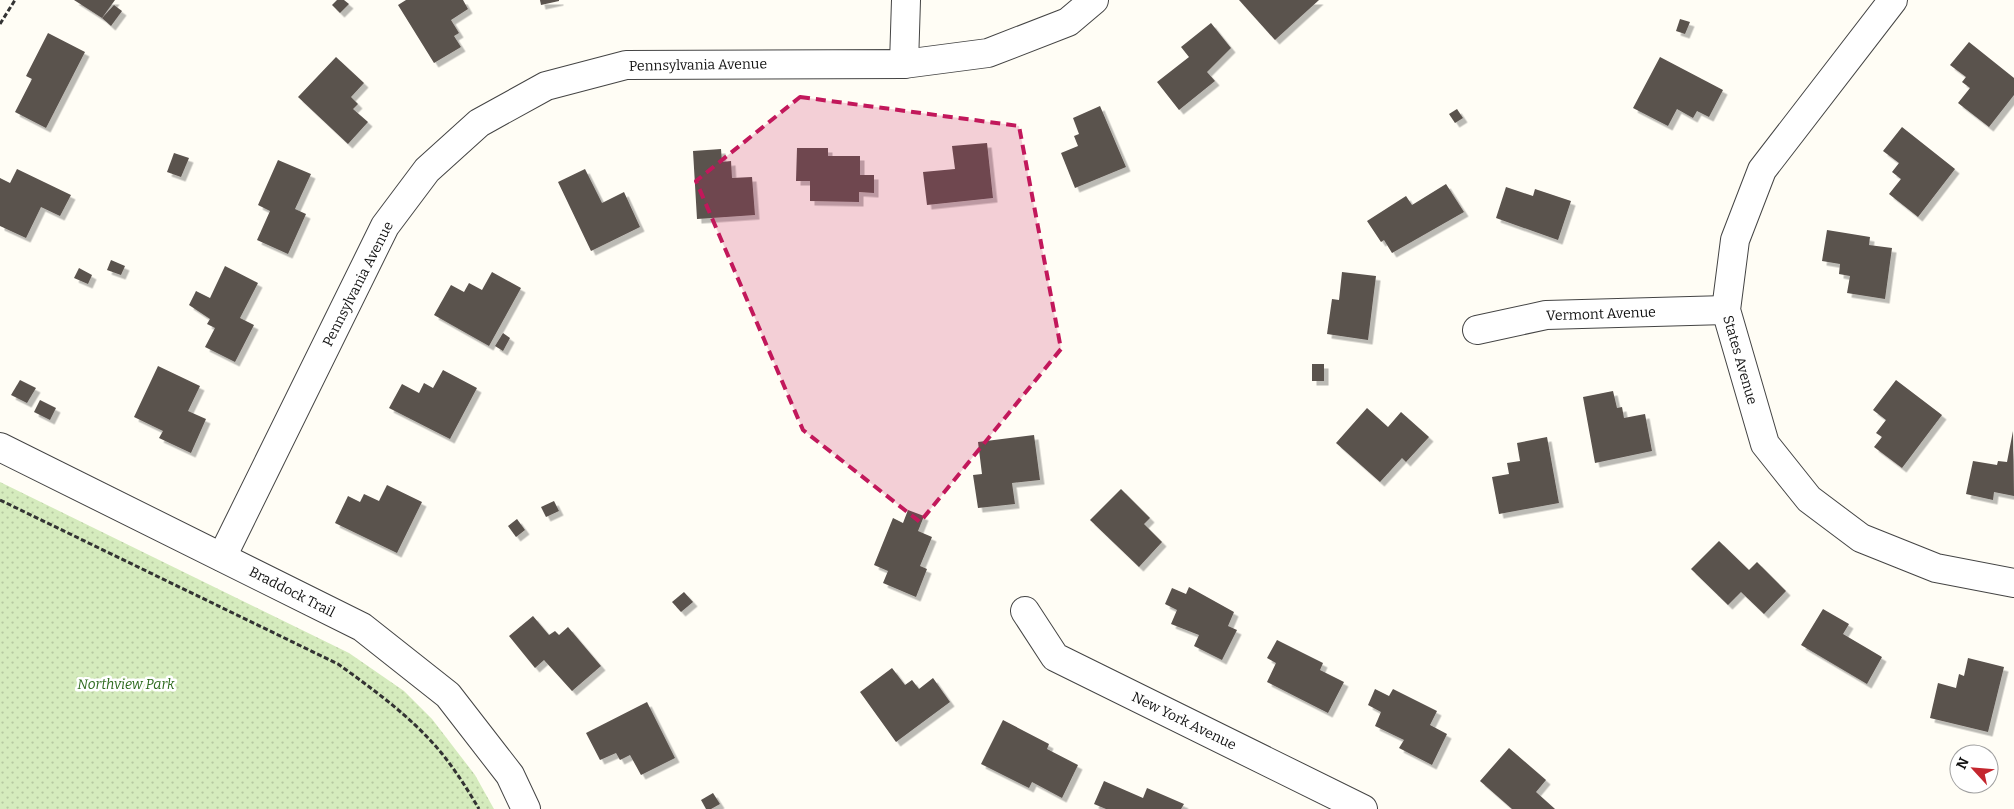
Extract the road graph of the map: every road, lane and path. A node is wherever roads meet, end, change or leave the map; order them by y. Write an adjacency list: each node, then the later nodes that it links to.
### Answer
1 (15, 0): 5 (path)
2 (906, 0): 6 (street)
3 (1094, 0): 6 (street, Pennsylvania Avenue)
4 (1893, 0): 7 (street, States Avenue)
5 (0, 24)
6 (904, 64): 11 (street, Pennsylvania Avenue)
7 (1726, 310): 8 (street, Vermont Avenue); 12 (street, States Avenue)
8 (1477, 330)
9 (0, 448): 11 (street, Braddock Trail)
10 (0, 500): 14 (path)
11 (222, 557): 15 (street, Braddock Trail)
12 (2014, 583)
13 (1025, 611): 16 (street, New York Avenue)
14 (479, 809)
15 (526, 809)
16 (1363, 809)

